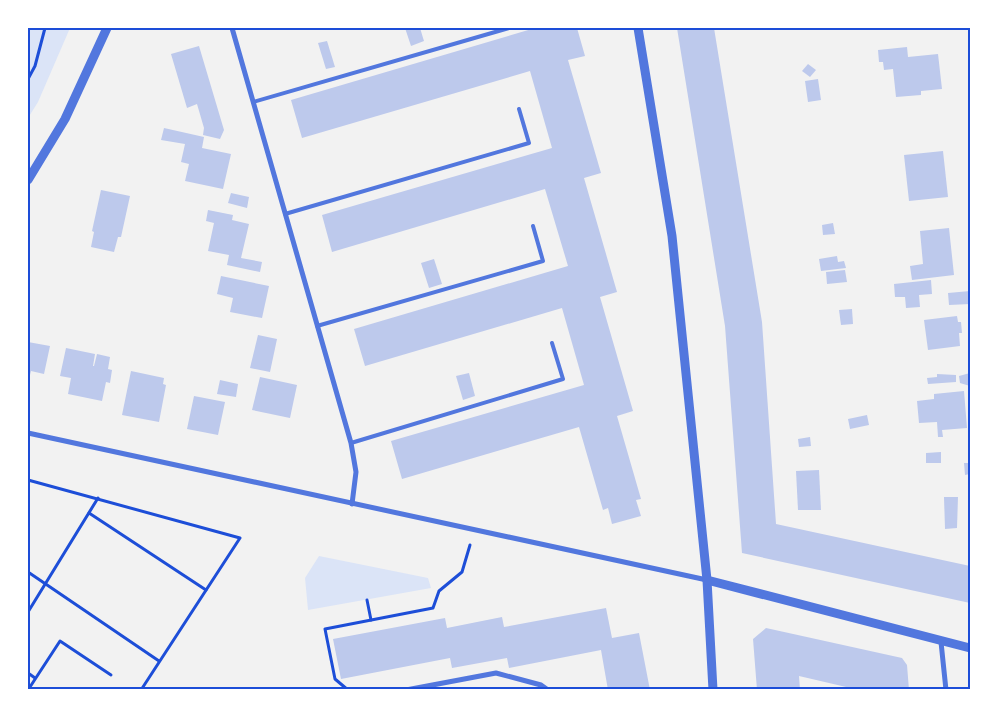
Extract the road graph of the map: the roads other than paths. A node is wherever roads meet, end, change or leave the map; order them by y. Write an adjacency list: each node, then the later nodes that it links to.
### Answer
1 (108, 28): 7 (street)
2 (232, 28): 5 (street)
3 (509, 28): 5 (lane)
4 (638, 28): 15 (street)
5 (253, 102): 8 (street)
6 (519, 109): 8 (lane)
7 (28, 180)
8 (285, 214): 10 (street)
9 (533, 226): 10 (lane)
10 (318, 326): 13 (street)
11 (552, 343): 13 (lane)
12 (28, 433): 14 (street)
13 (350, 442): 14 (street)
14 (352, 504): 15 (street)
15 (707, 580): 16 (street); 20 (street)
16 (941, 642): 17 (street); 21 (street)
17 (970, 648)
18 (406, 690): 19 (street)
19 (548, 690)
20 (713, 690)
21 (946, 690)

